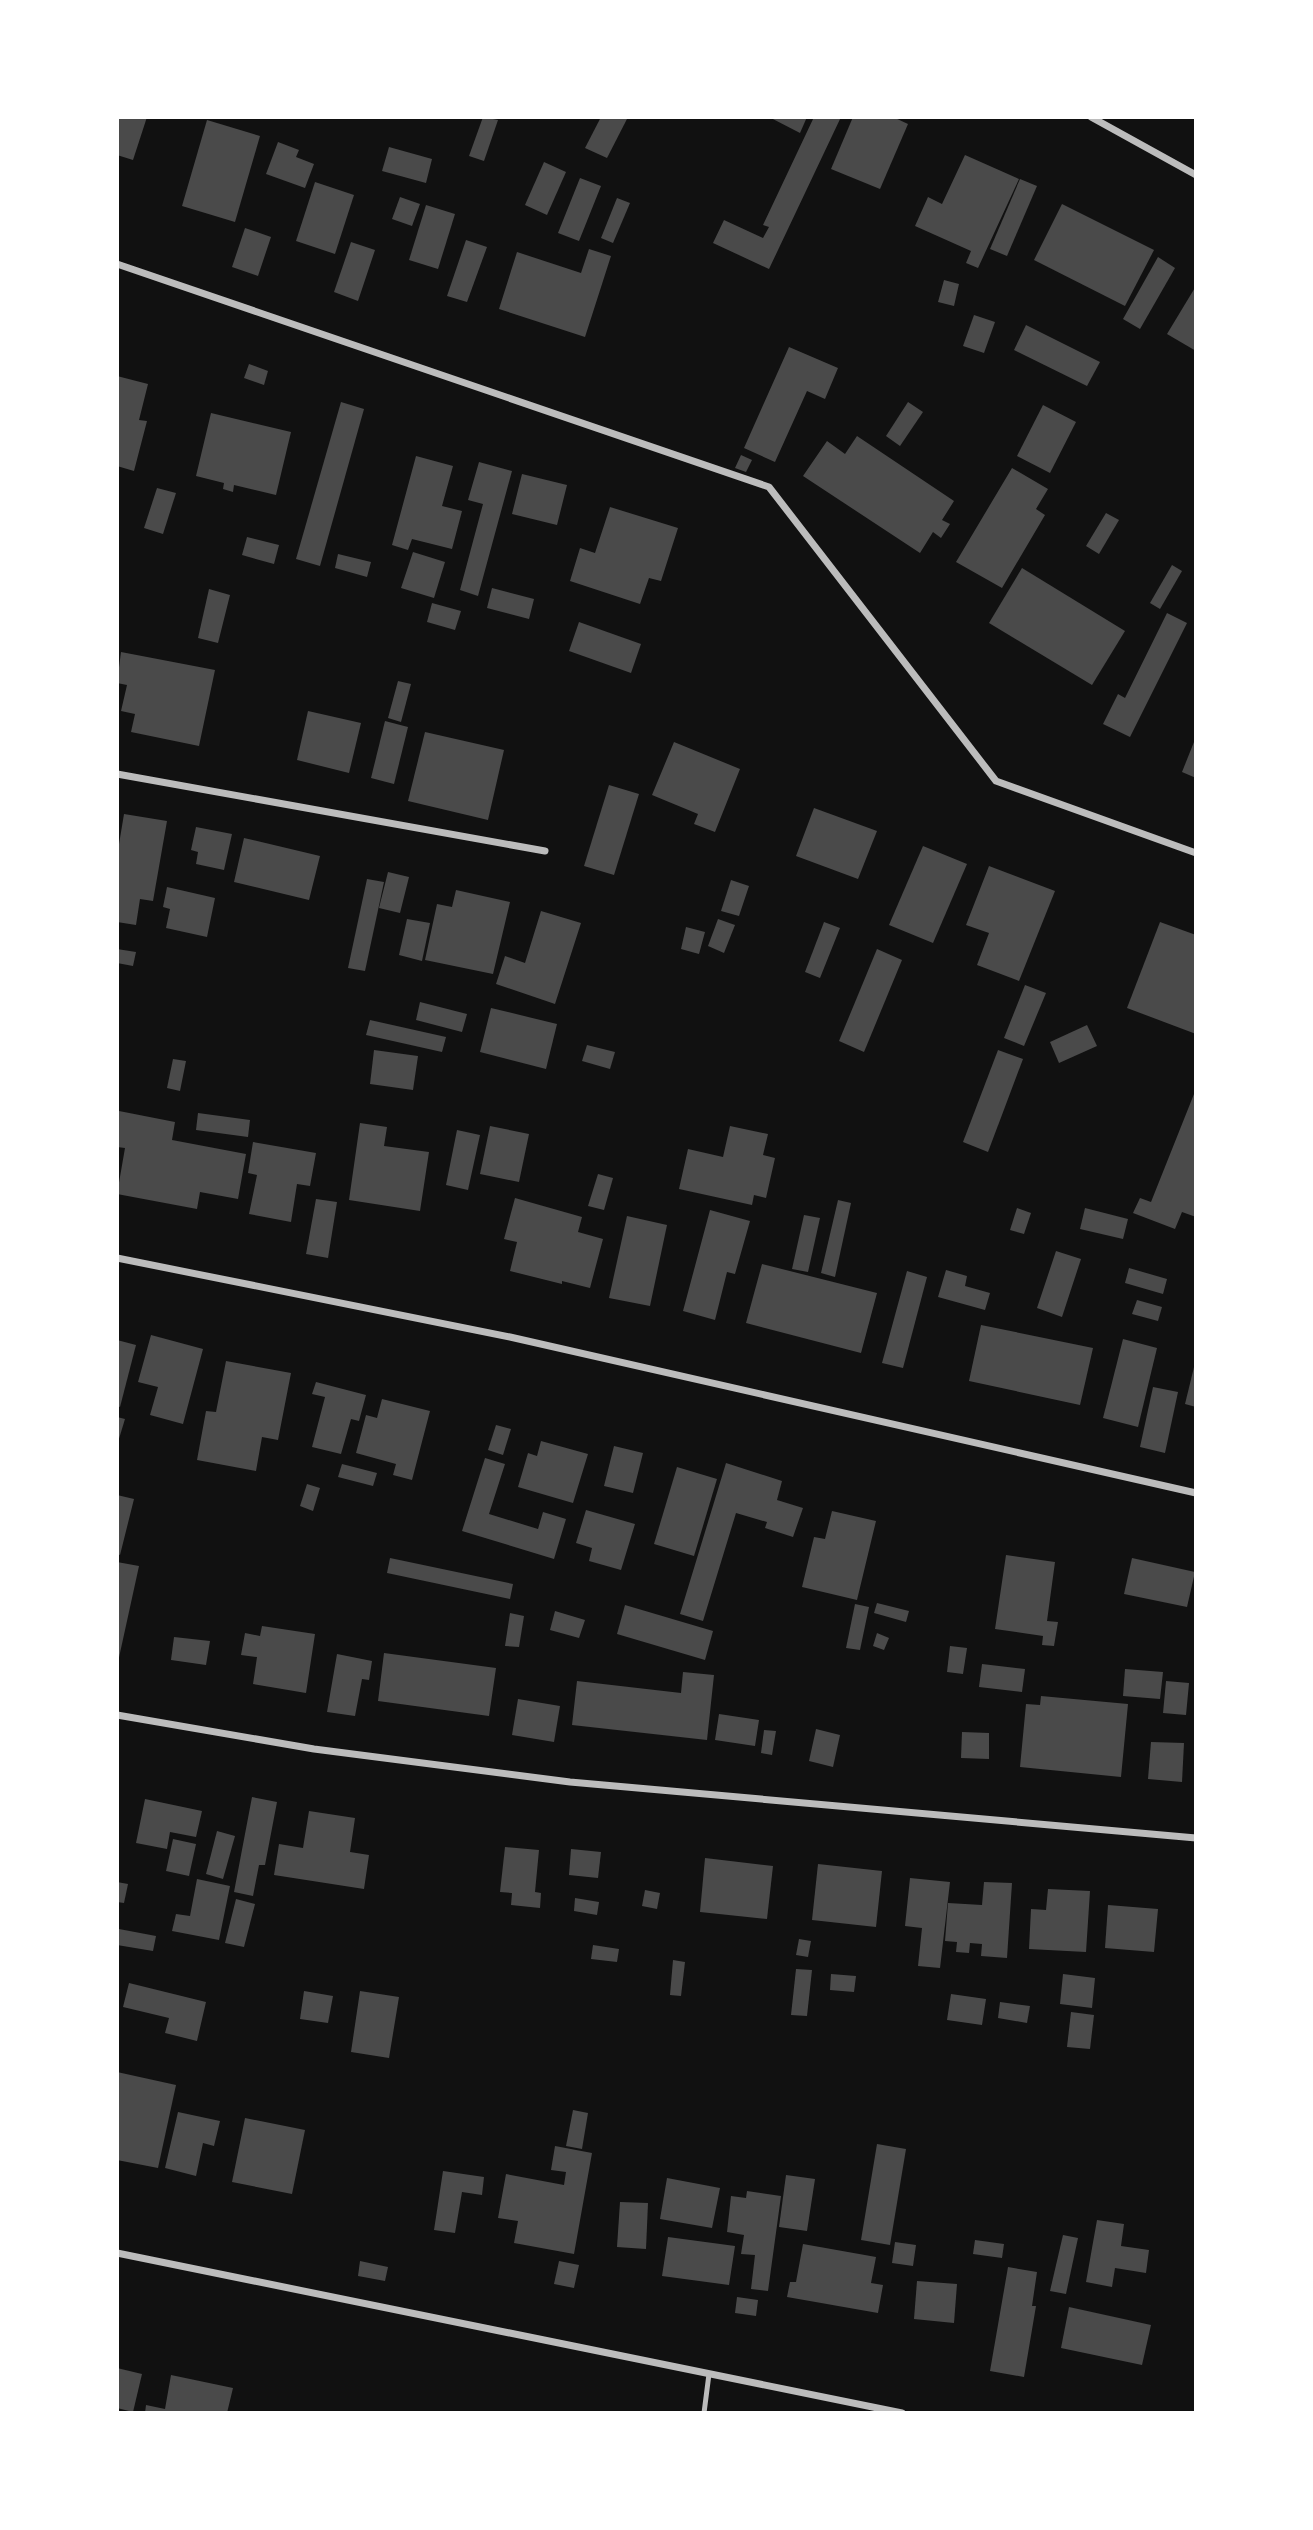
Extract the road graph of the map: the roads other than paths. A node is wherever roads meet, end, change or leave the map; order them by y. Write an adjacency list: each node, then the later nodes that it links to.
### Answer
1 (1091, 117): 2 (street)
2 (1196, 175)
3 (117, 264): 6 (street)
4 (117, 774): 5 (street)
5 (545, 850)
6 (1196, 853)
7 (117, 1258): 8 (street)
8 (1196, 1493)
9 (117, 1715): 10 (street)
10 (1196, 1838)
11 (117, 2253): 12 (street)
12 (709, 2374): 13 (lane); 14 (street)
13 (704, 2413)
14 (902, 2413)

